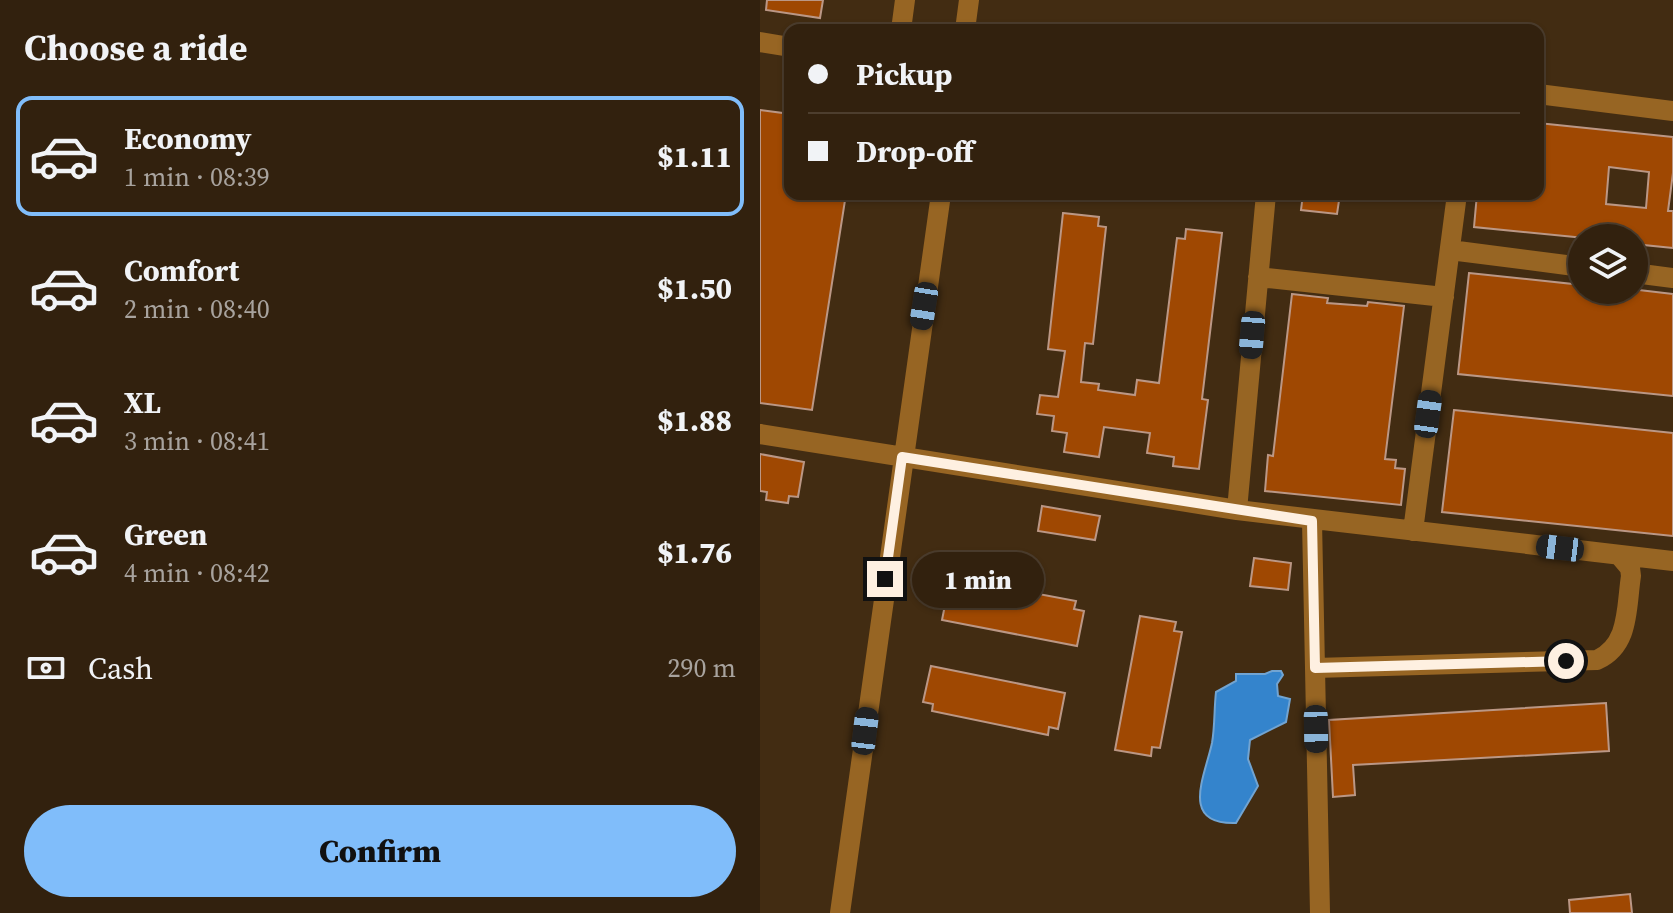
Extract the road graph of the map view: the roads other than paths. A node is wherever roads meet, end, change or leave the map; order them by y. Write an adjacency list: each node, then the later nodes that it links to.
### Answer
1 (905, 0): 3 (street)
2 (969, 0): 4 (street)
3 (902, 24)
4 (966, 24)
5 (760, 42): 6 (street)
6 (784, 46)
7 (1544, 95): 8 (street)
8 (1673, 111)
9 (940, 200): 19 (street)
10 (1265, 200): 15 (street)
11 (1456, 200): 12 (street)
12 (1450, 250): 13 (street); 17 (street)
13 (1568, 265)
14 (1648, 275): 16 (street)
15 (1258, 277): 17 (street); 20 (street)
16 (1673, 278)
17 (1444, 297): 22 (street)
18 (760, 434): 19 (street)
19 (902, 457): 20 (street); 26 (street)
20 (1237, 510): 21 (street)
21 (1312, 521): 22 (street); 25 (street)
22 (1413, 531): 23 (street)
23 (1619, 555): 24 (street); 25 (street)
24 (1673, 561)
25 (1315, 668): 27 (street)
26 (840, 913)
27 (1320, 913)

